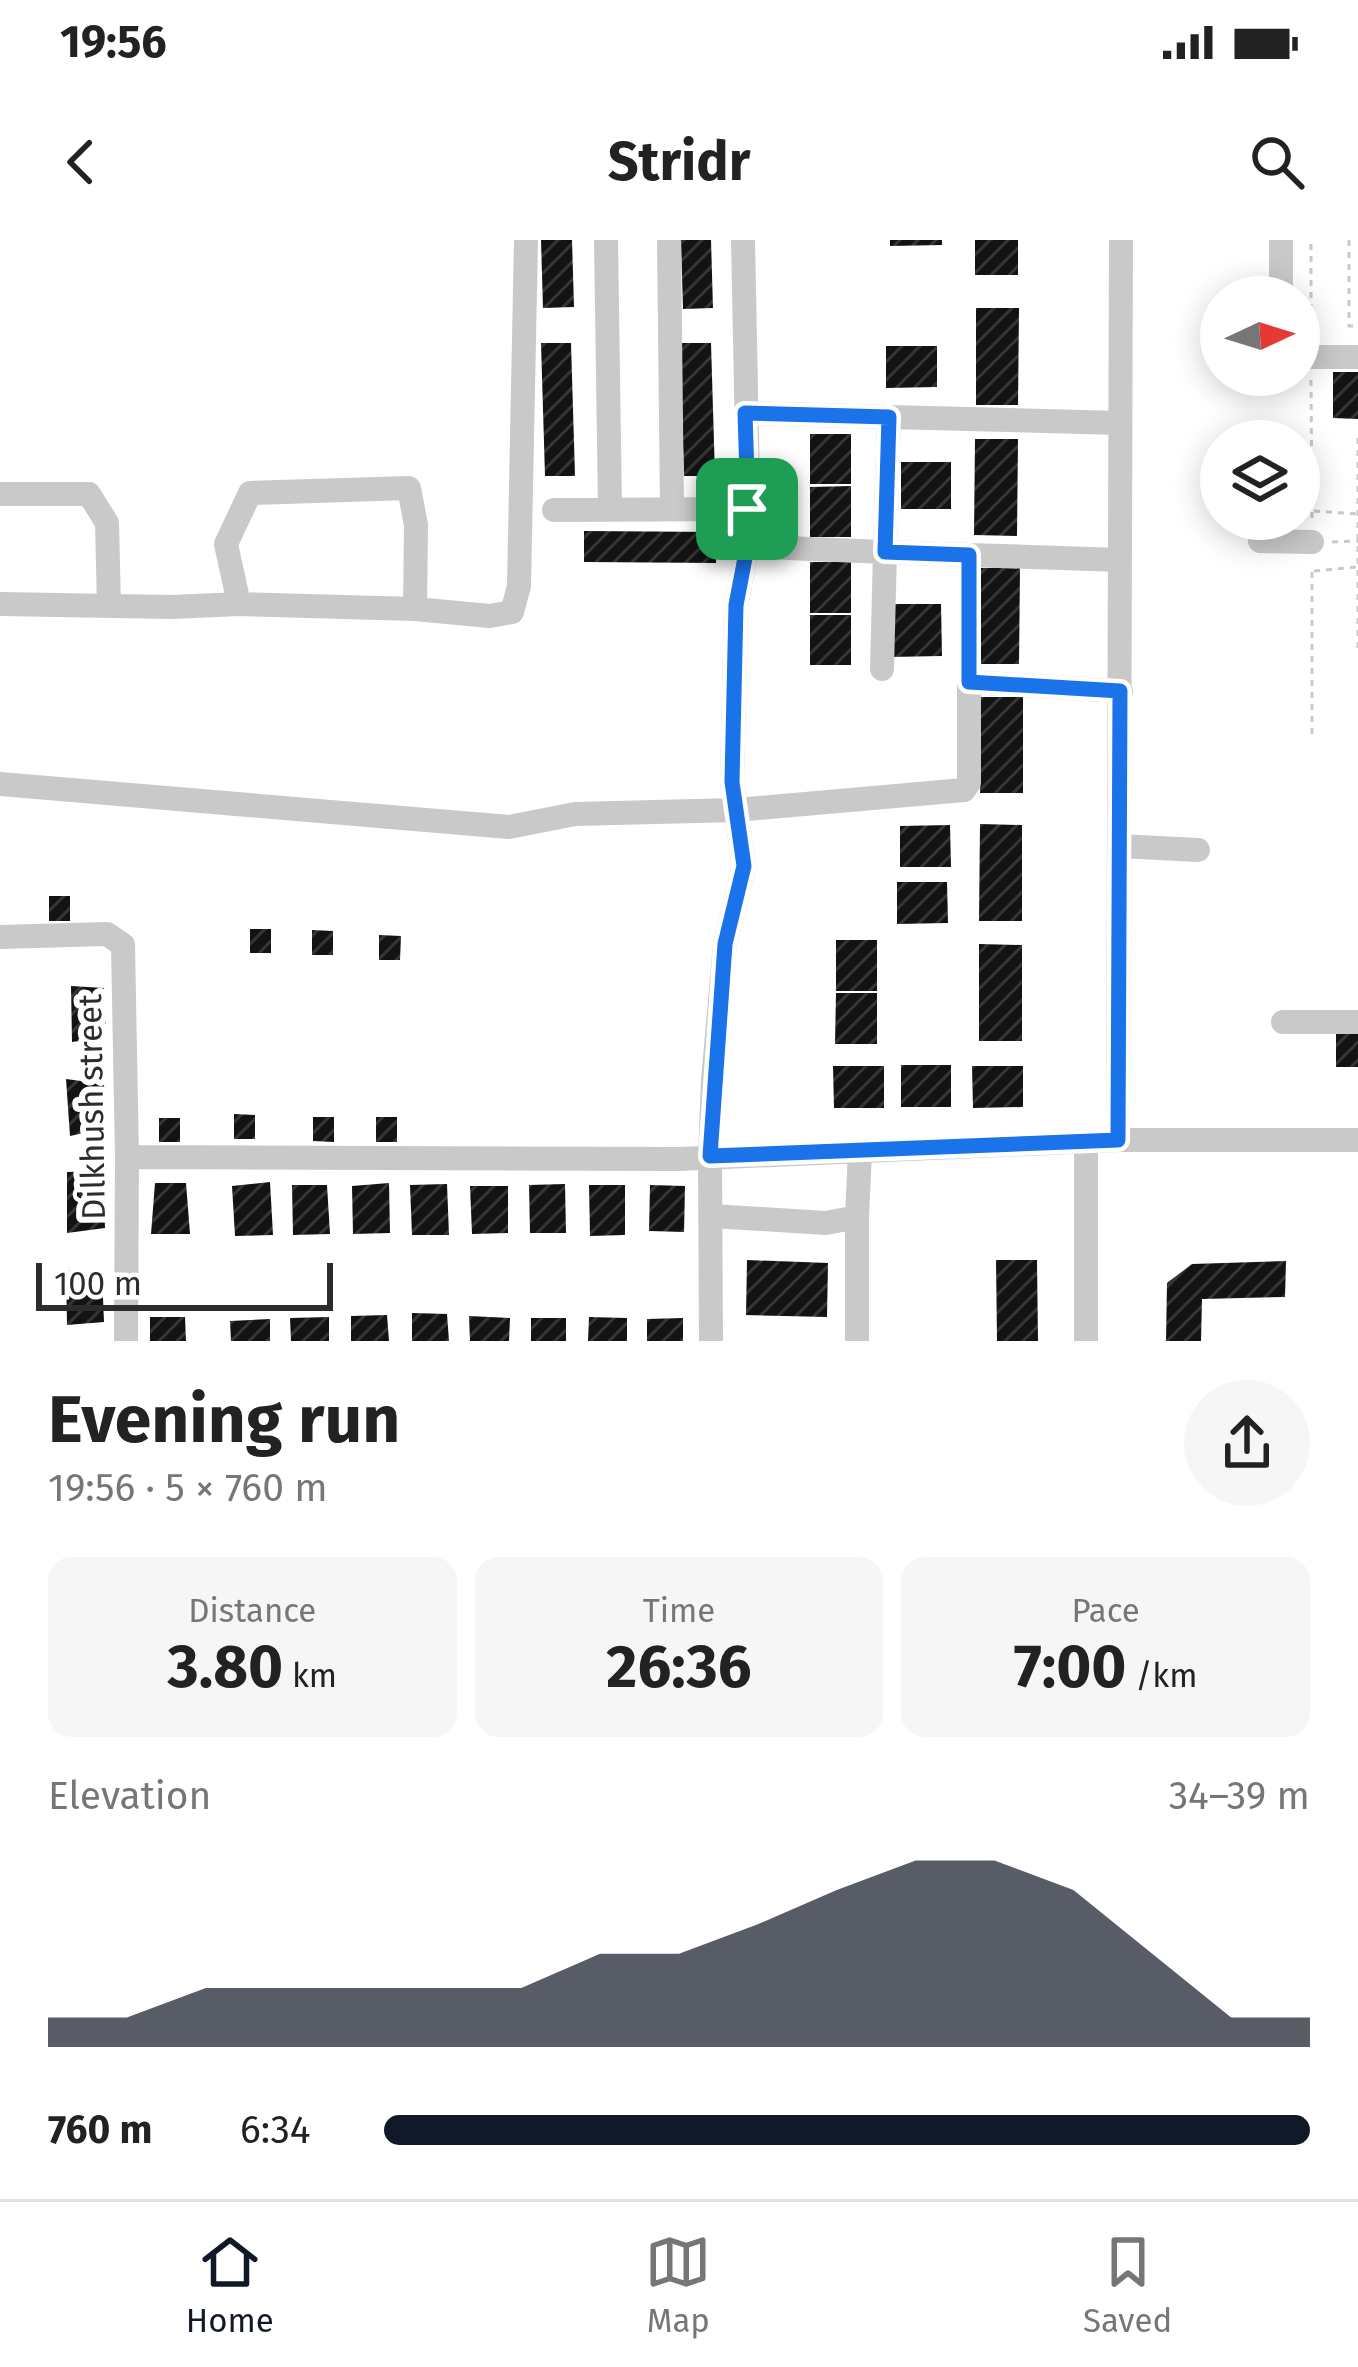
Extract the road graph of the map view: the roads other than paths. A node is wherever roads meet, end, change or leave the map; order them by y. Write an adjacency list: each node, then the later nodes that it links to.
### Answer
1 (526, 240): 27 (street)
2 (606, 240): 15 (street)
3 (669, 240): 14 (street)
4 (742, 240): 10 (street)
5 (1121, 240): 12 (street)
6 (1281, 240): 7 (street)
7 (1281, 276)
8 (1320, 357): 9 (street)
9 (1358, 357)
10 (745, 413): 11 (street); 16 (street)
11 (889, 417): 12 (street); 21 (street)
12 (1120, 423): 23 (street)
13 (0, 494): 26 (street)
14 (672, 508): 15 (street); 16 (street)
15 (610, 509): 17 (street)
16 (747, 509): 18 (street)
17 (554, 510)
18 (749, 537): 21 (street); 32 (street)
19 (1260, 542): 20 (street)
20 (1312, 542)
21 (885, 552): 22 (street); 28 (street)
22 (969, 555): 23 (street); 29 (street)
23 (1120, 560): 30 (street)
24 (0, 604): 26 (street)
25 (239, 604): 26 (street); 27 (street); 27 (street)
26 (109, 606)
27 (415, 609)
28 (882, 668)
29 (969, 682): 30 (street); 32 (street)
30 (1120, 691): 33 (street)
31 (0, 784): 32 (street)
32 (736, 810): 43 (street)
33 (1118, 846): 34 (street); 38 (street)
34 (1198, 850)
35 (0, 938): 42 (street, Dilkhush street)
36 (1283, 1022): 37 (street)
37 (1358, 1022)
38 (1118, 1140): 39 (street); 40 (street)
39 (1358, 1140)
40 (1086, 1142): 41 (street); 49 (street)
41 (860, 1151): 43 (street); 45 (street)
42 (128, 1156): 43 (street); 46 (street, Dilkhush street)
43 (710, 1156): 44 (street)
44 (712, 1216): 45 (street); 47 (street)
45 (857, 1217): 48 (street)
46 (125, 1341)
47 (711, 1341)
48 (857, 1341)
49 (1086, 1341)

